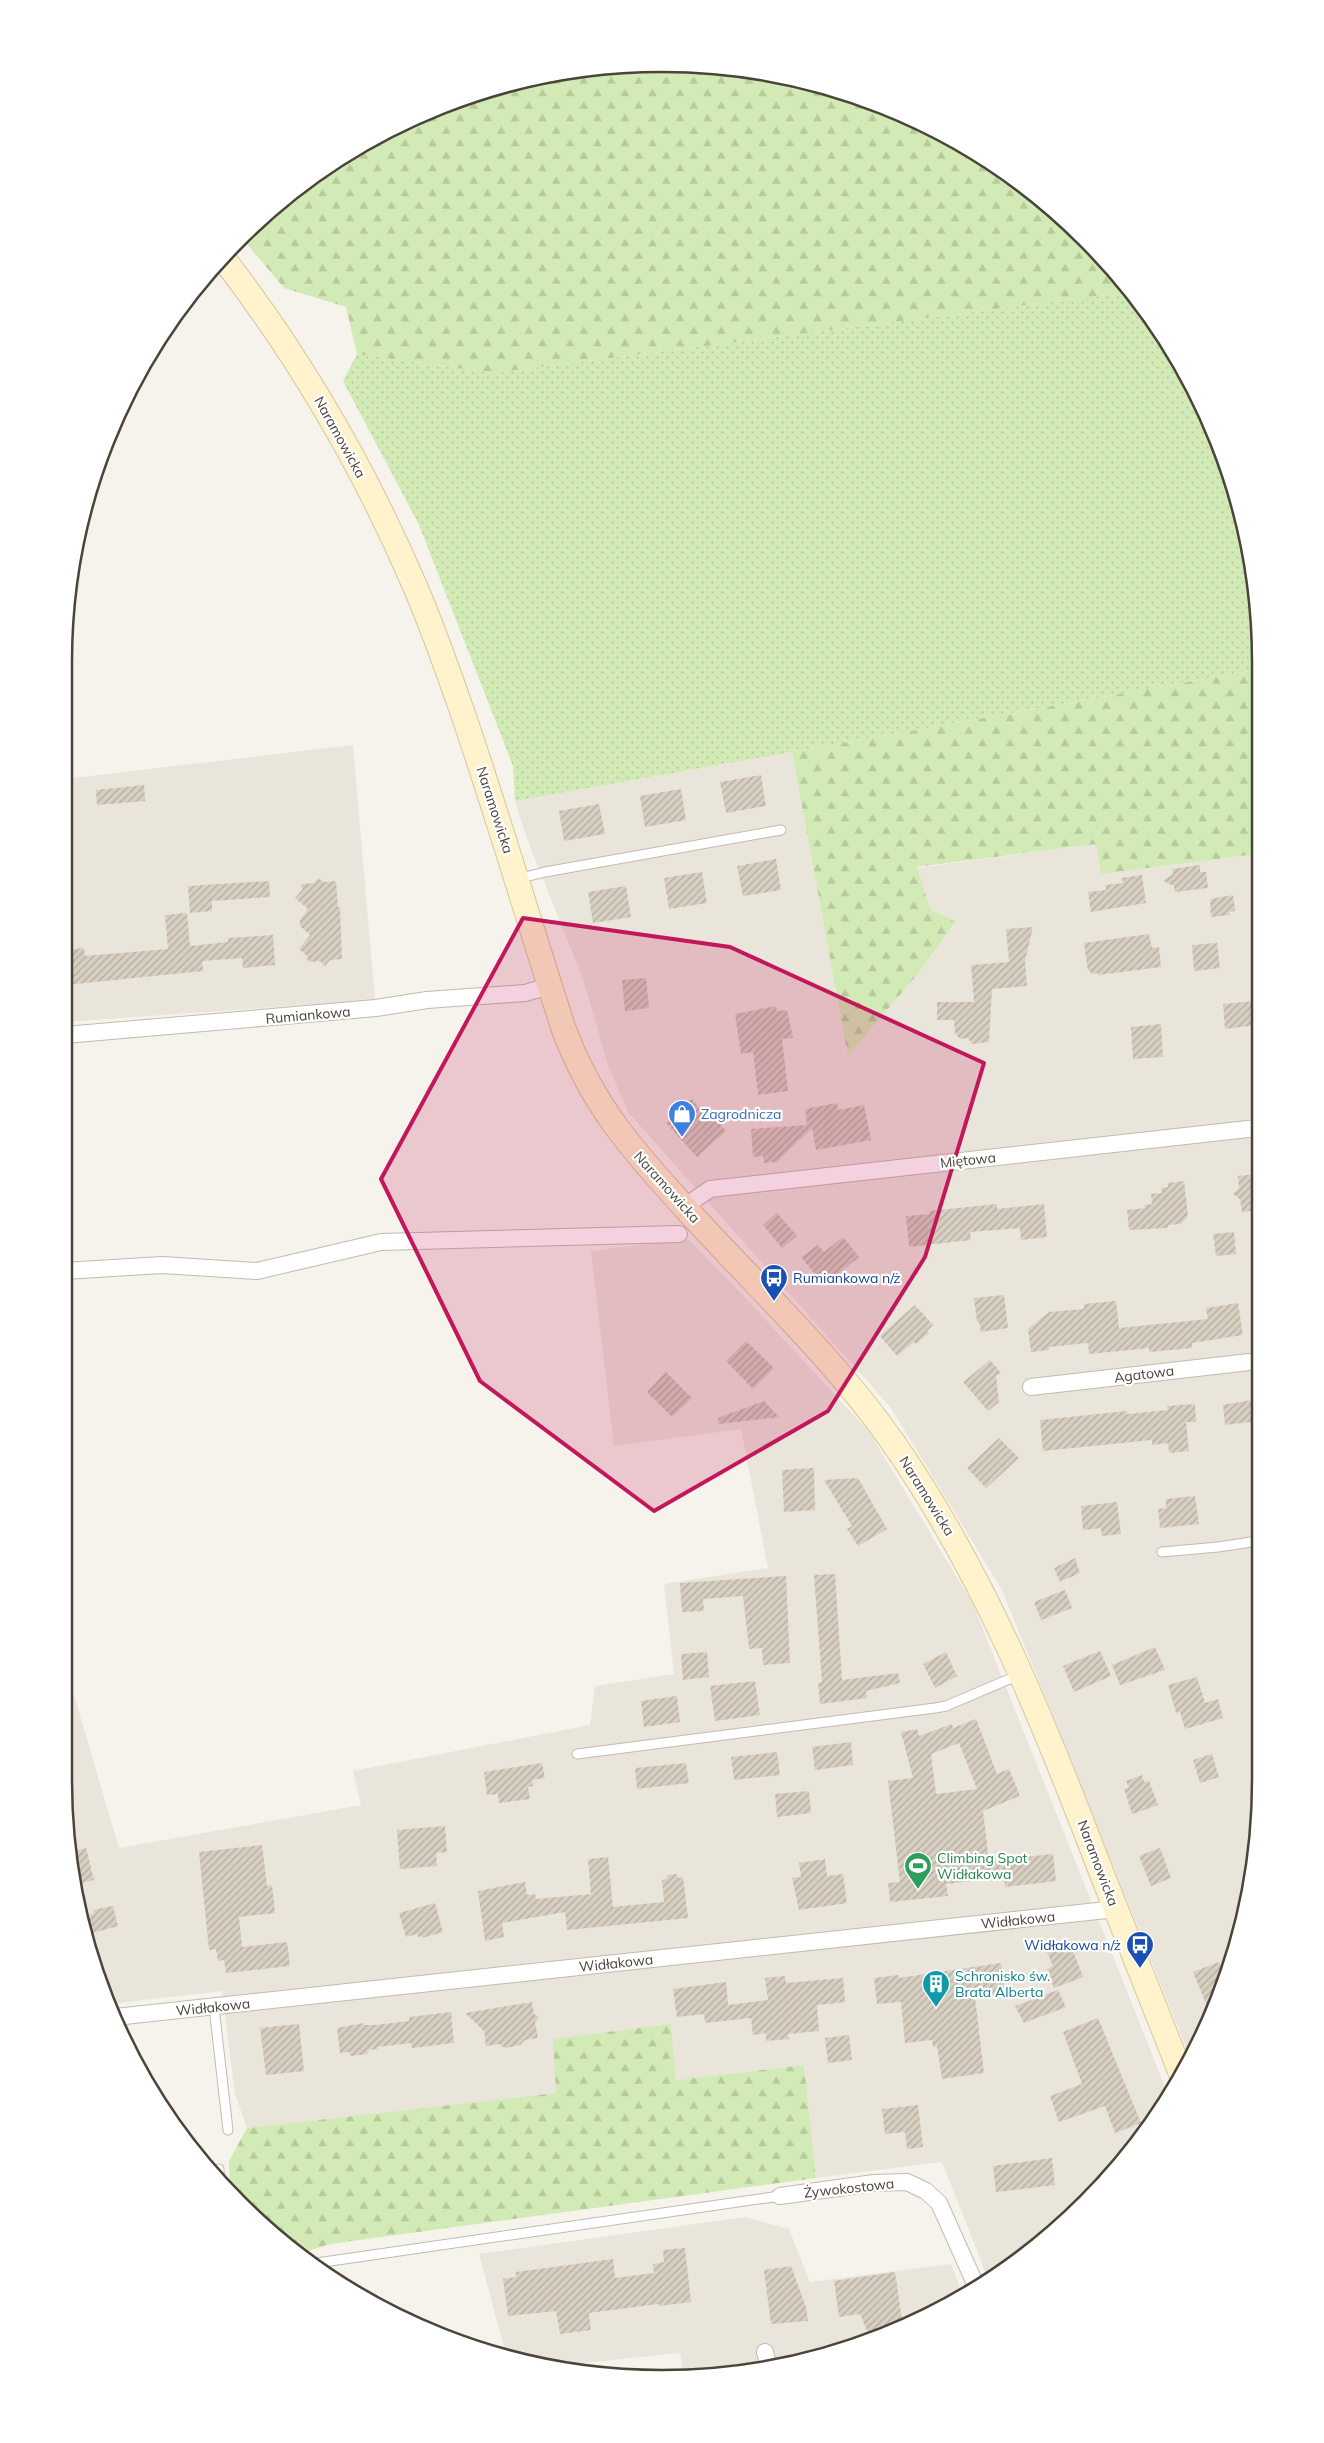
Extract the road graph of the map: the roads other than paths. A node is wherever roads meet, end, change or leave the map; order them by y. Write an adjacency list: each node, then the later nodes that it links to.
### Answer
1 (227, 264): 3 (street, Naramowicka)
2 (781, 830): 3 (lane)
3 (516, 879): 4 (street, Naramowicka)
4 (550, 986): 5 (street, Rumiankowa); 7 (street, Naramowicka)
5 (72, 1034)
6 (1252, 1129): 7 (street, Miętowa)
7 (684, 1206): 14 (street, Naramowicka)
8 (679, 1234): 9 (street)
9 (72, 1271)
10 (1252, 1362): 11 (street, Agatowa)
11 (1031, 1387)
12 (1252, 1542): 13 (lane)
13 (1162, 1552)
14 (1022, 1674): 15 (lane); 16 (street, Naramowicka)
15 (577, 1754)
16 (1116, 1909): 17 (street, Widłakowa); 19 (street, Naramowicka)
17 (214, 2007): 18 (street, Widłakowa); 20 (lane)
18 (121, 2016)
19 (1178, 2066)
20 (228, 2130)
21 (780, 2196): 22 (lane); 23 (street, Żywokostowa)
22 (322, 2262)
23 (974, 2281)

